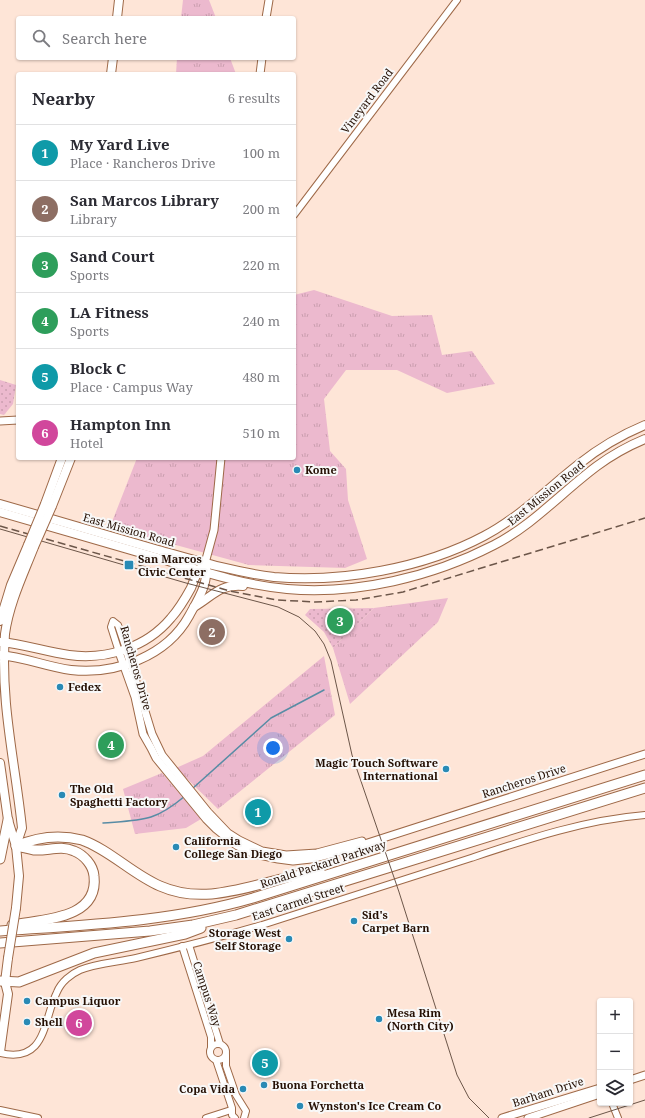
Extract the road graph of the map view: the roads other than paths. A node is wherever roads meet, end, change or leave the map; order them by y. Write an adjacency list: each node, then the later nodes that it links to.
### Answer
1 (119, 0): 4 (main road)
2 (269, 0): 5 (main road)
3 (457, 0): 10 (street, Vineyard Road)
4 (117, 16)
5 (266, 16)
6 (113, 60): 8 (main road)
7 (262, 60): 9 (main road)
8 (111, 72)
9 (260, 72)
10 (296, 212)
11 (16, 420): 12 (main road)
12 (0, 421)
13 (644, 430): 15 (main road); 19 (main road, East Mission Road)
14 (645, 438): 15 (main road, East Mission Road)
15 (634, 444): 24 (main road, East Mission Road)
16 (61, 460): 21 (main road)
17 (70, 460): 21 (main road)
18 (222, 460): 26 (main road)
19 (546, 493): 24 (main road); 26 (main road, East Mission Road)
20 (0, 504): 23 (main road)
21 (49, 505): 25 (main road, bridge)
22 (0, 512): 23 (main road)
23 (42, 520): 26 (main road, East Mission Road); 27 (main road, East Mission Road)
24 (530, 522): 28 (main road, East Mission Road)
25 (31, 546): 30 (main road); 31 (main road)
26 (205, 563): 27 (main road)
27 (202, 572): 28 (main road, East Mission Road); 29 (main road); 32 (main road)
28 (287, 589): 29 (main road)
29 (193, 608): 34 (main road)
30 (0, 621)
31 (2, 642): 32 (main road); 33 (main road)
32 (122, 651): 34 (main road, Rancheros Drive)
33 (1, 655): 34 (main road); 41 (main road)
34 (127, 664): 35 (main road, Rancheros Drive)
35 (645, 754)
36 (0, 763): 40 (main road)
37 (645, 775): 43 (highway, Ronald Packard Parkway)
38 (645, 788): 44 (highway)
39 (645, 815): 48 (street, East Carmel Street)
40 (8, 820): 41 (main road); 42 (highway)
41 (16, 846): 43 (highway); 45 (highway); 49 (main road, bridge)
42 (0, 859)
43 (335, 872): 46 (highway, Ronald Packard Parkway)
44 (236, 915): 47 (highway); 49 (highway)
45 (0, 927)
46 (0, 931)
47 (0, 943)
48 (186, 946): 50 (street, Campus Way); 51 (street, Campus Way); 54 (street, East Carmel Street)
49 (2, 983): 54 (main road)
50 (213, 1015): 51 (street); 52 (street, Campus Way)
51 (206, 1021): 53 (street, Campus Way)
52 (220, 1044): 53 (street); 55 (street, Campus Way)
53 (211, 1048): 56 (street, Campus Way)
54 (0, 1053)
55 (226, 1055): 56 (street); 61 (street, Campus Way)
56 (216, 1060): 64 (street, Campus Way)
57 (645, 1075): 58 (main road)
58 (633, 1079)
59 (597, 1089): 69 (main road, Barham Drive)
60 (597, 1095): 70 (main road, Barham Drive)
61 (240, 1105): 64 (street); 65 (street, Campus Way)
62 (613, 1106): 71 (street)
63 (0, 1110): 66 (street)
64 (233, 1113): 67 (street); 68 (street)
65 (243, 1117)
66 (38, 1118)
67 (206, 1118)
68 (225, 1118)
69 (502, 1118)
70 (528, 1118)
71 (618, 1118)

